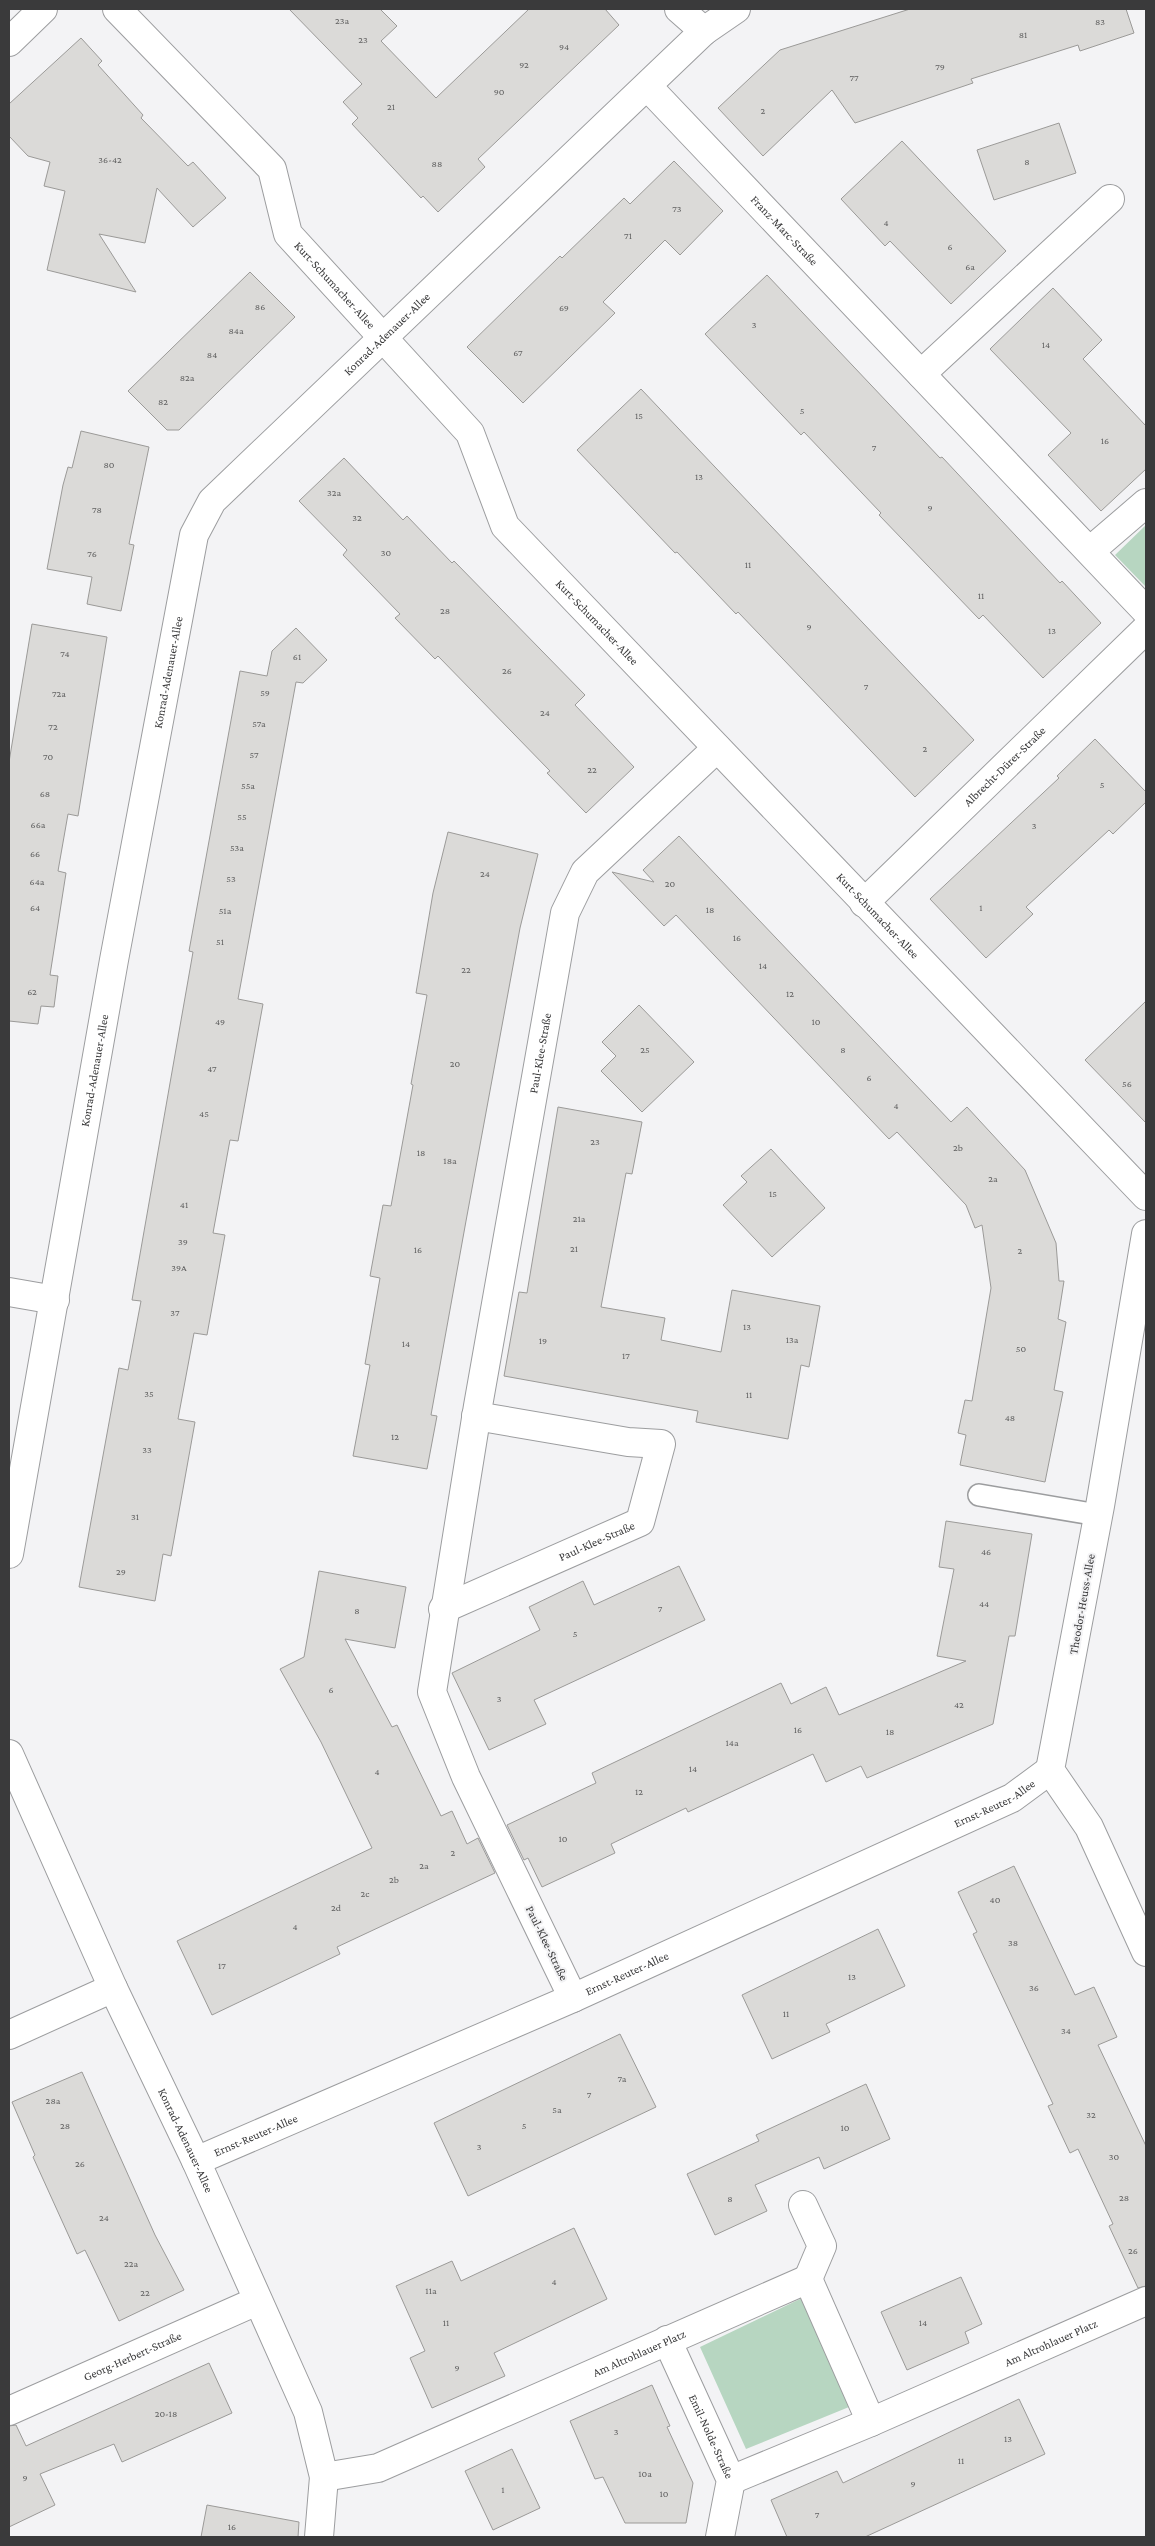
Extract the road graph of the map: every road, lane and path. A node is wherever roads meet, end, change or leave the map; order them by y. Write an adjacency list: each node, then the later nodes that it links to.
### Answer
1 (43, 9): 6 (street)
2 (117, 9): 9 (street, Kurt-Schumacher-Allee)
3 (679, 9): 5 (street)
4 (736, 9): 5 (street, Konrad-Adenauer-Allee)
5 (704, 31): 7 (street, Konrad-Adenauer-Allee)
6 (9, 42)
7 (648, 87): 9 (street, Konrad-Adenauer-Allee); 10 (street, Franz-Marc-Straße)
8 (1110, 199): 10 (street)
9 (382, 336): 15 (street, Kurt-Schumacher-Allee); 20 (street, Konrad-Adenauer-Allee)
10 (922, 374): 12 (street, Franz-Marc-Straße)
11 (1146, 503): 12 (street)
12 (1090, 551): 13 (street, Franz-Marc-Straße)
13 (1146, 611)
14 (1146, 629): 16 (street, Albrecht-Dürer-Straße)
15 (717, 748): 16 (street, Kurt-Schumacher-Allee); 21 (street, Paul-Klee-Straße)
16 (864, 903): 17 (street, Kurt-Schumacher-Allee)
17 (1146, 1196)
18 (1146, 1234): 23 (street, Theodor-Heuss-Allee)
19 (9, 1292): 20 (street)
20 (55, 1300): 24 (street, Konrad-Adenauer-Allee)
21 (476, 1416): 25 (street, Paul-Klee-Straße); 25 (street, Paul-Klee-Straße)
22 (979, 1495): 23 (lane)
23 (1098, 1515): 27 (street, Theodor-Heuss-Allee)
24 (9, 1554)
25 (443, 1609): 30 (street, Paul-Klee-Straße)
26 (9, 1754): 29 (street, Konrad-Adenauer-Allee)
27 (1050, 1770): 28 (street); 30 (street, Ernst-Reuter-Allee)
28 (1146, 1952)
29 (113, 1988): 31 (street); 32 (street, Konrad-Adenauer-Allee)
30 (573, 1998): 32 (street, Ernst-Reuter-Allee)
31 (9, 2035)
32 (196, 2161): 36 (street, Konrad-Adenauer-Allee)
33 (804, 2205): 34 (street)
34 (808, 2279): 37 (street, Am Altrohlauer Platz); 39 (street)
35 (1146, 2300): 39 (street, Am Altrohlauer Platz)
36 (257, 2301): 38 (street, Georg-Herbert-Straße); 40 (street, Konrad-Adenauer-Allee)
37 (667, 2340): 40 (street, Am Altrohlauer Platz); 41 (street, Emil-Nolde-Straße)
38 (9, 2411)
39 (871, 2422): 41 (street, Am Altrohlauer Platz)
40 (324, 2477): 42 (street, Konrad-Adenauer-Allee)
41 (731, 2480): 43 (street, Emil-Nolde-Straße)
42 (319, 2537)
43 (720, 2537)

